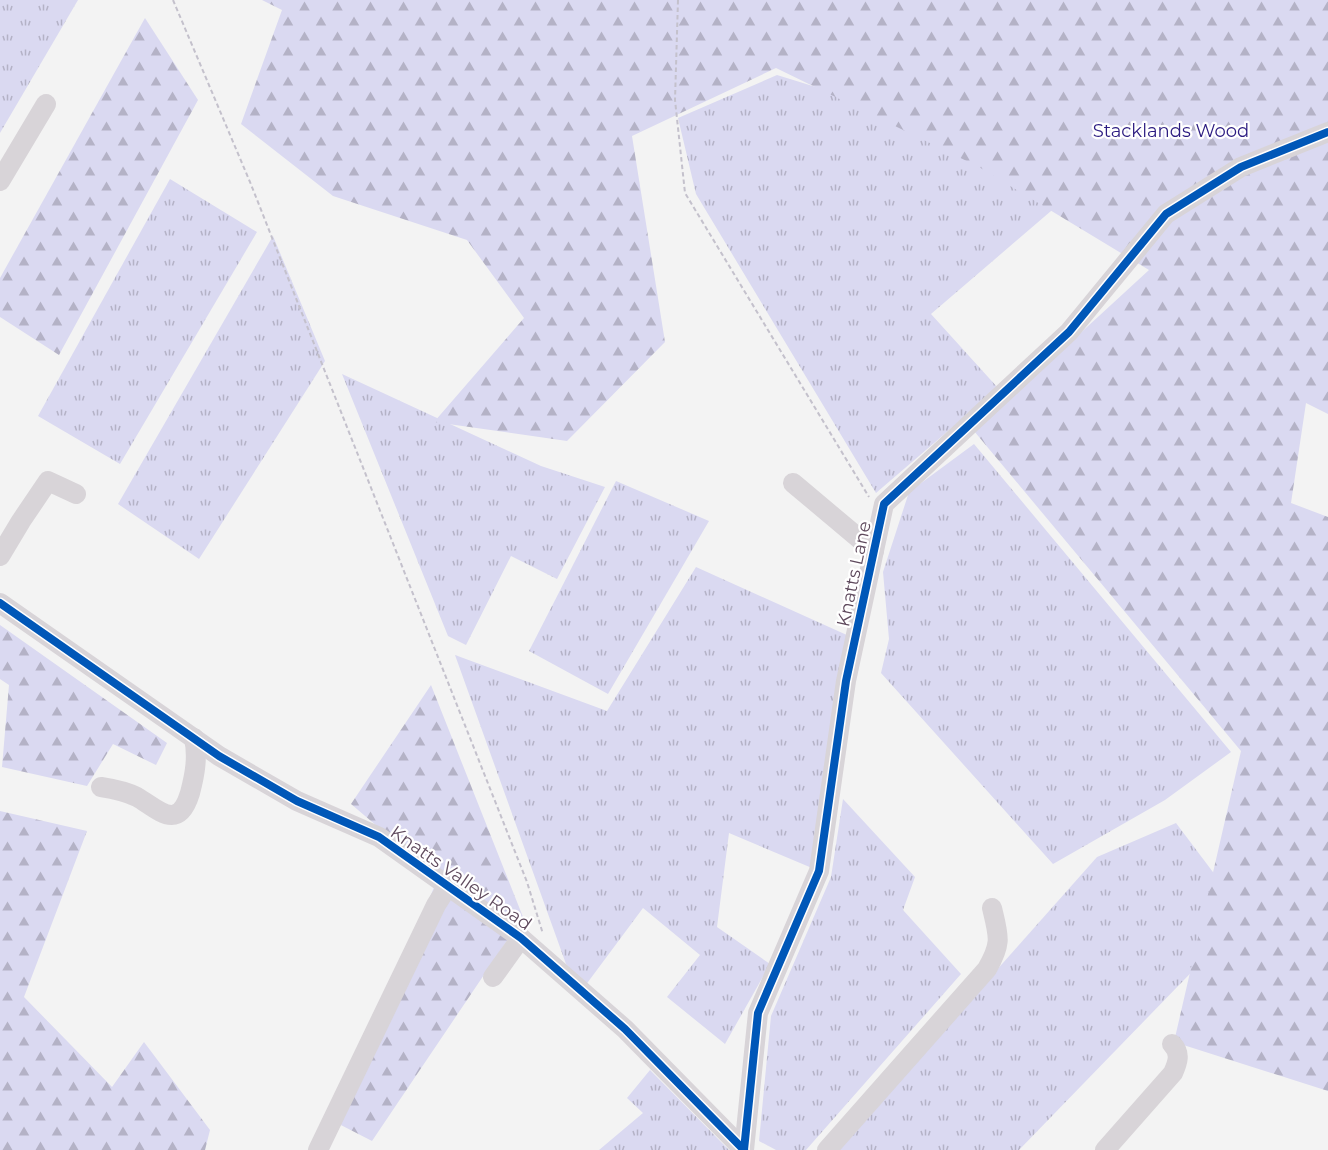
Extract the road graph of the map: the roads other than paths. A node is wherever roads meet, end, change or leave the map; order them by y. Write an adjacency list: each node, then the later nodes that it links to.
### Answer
1 (46, 104): 3 (street)
2 (1328, 132): 6 (street, Knatts Lane)
3 (0, 181)
4 (793, 483): 6 (street)
5 (76, 494): 7 (street)
6 (874, 551): 17 (street, Knatts Lane)
7 (4, 565)
8 (0, 603): 9 (street, Knatts Valley Road)
9 (194, 738): 10 (street); 11 (street, Knatts Valley Road)
10 (101, 787)
11 (447, 886): 13 (street, Knatts Valley Road); 16 (street)
12 (992, 908): 18 (street)
13 (521, 938): 14 (street); 17 (street, Knatts Valley Road)
14 (493, 977)
15 (1172, 1044): 19 (street)
16 (318, 1150)
17 (744, 1150)
18 (827, 1150)
19 (1106, 1150)

